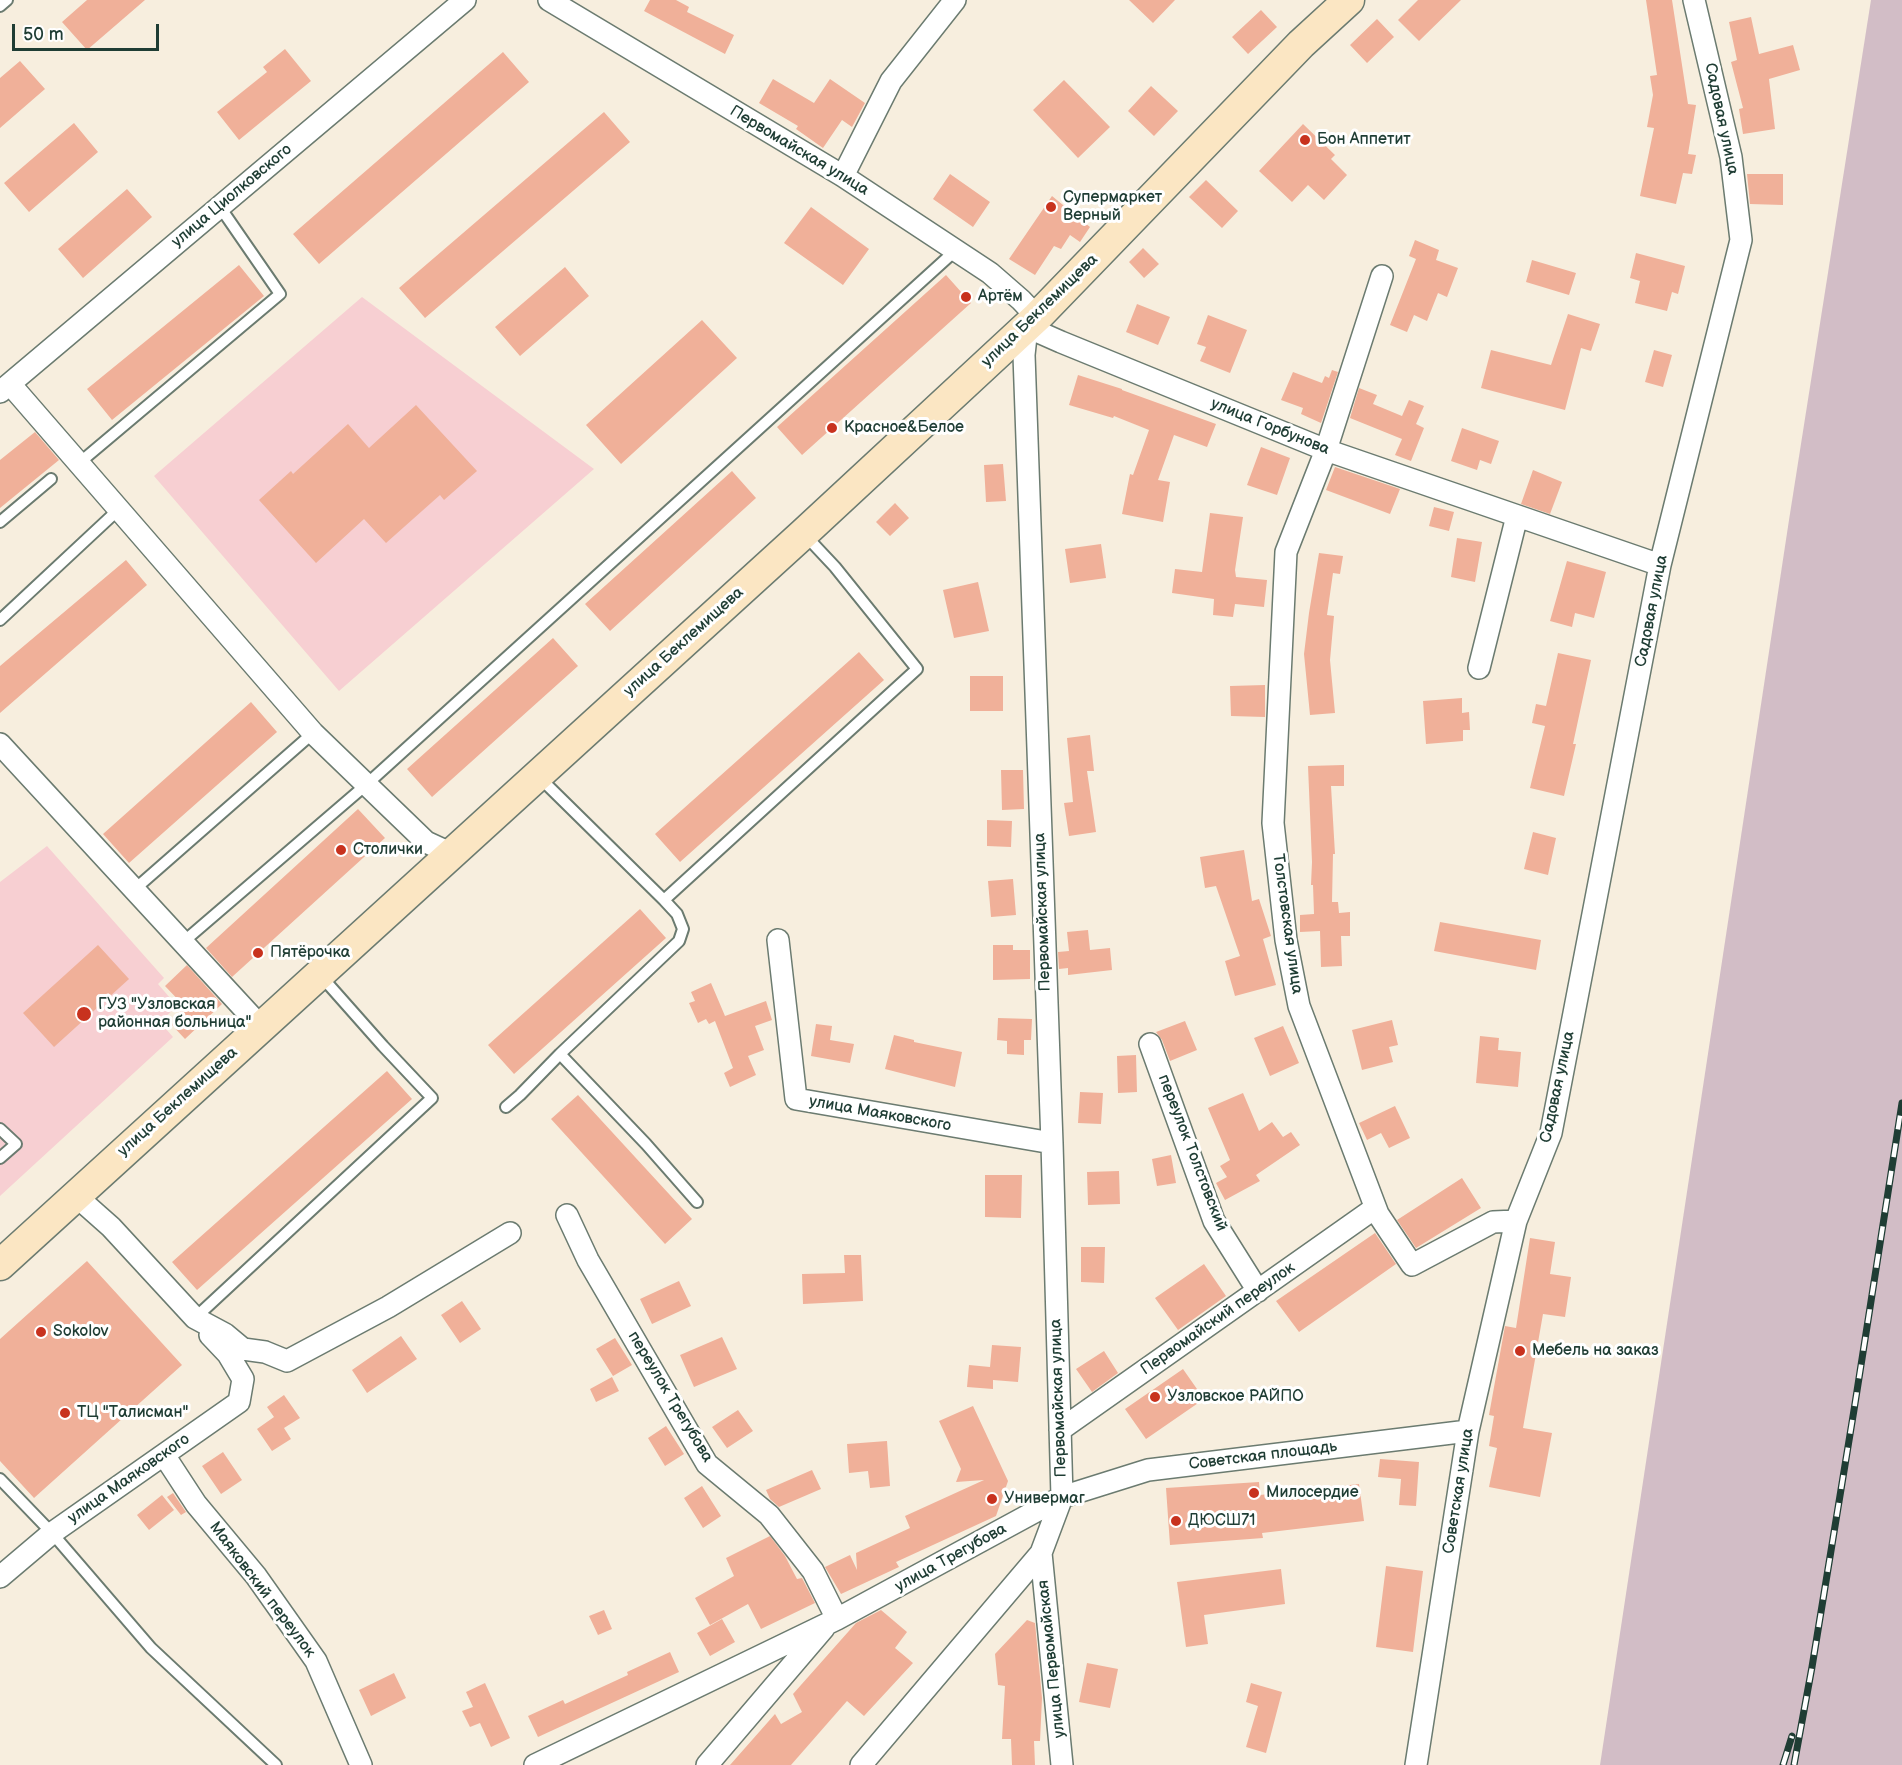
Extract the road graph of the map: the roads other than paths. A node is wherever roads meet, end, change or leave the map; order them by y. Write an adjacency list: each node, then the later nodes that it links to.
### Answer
1 (7, 0): 7 (lane)
2 (465, 0): 9 (street, улица Циолковского)
3 (549, 0): 8 (street, Первомайская улица)
4 (955, 0): 8 (street)
5 (1349, 0): 12 (main road, улица Беклемищева)
6 (1694, 0): 21 (street, Садовая улица)
7 (0, 6)
8 (843, 176): 10 (street, Первомайская улица)
9 (220, 207): 13 (street, улица Циолковского); 15 (lane)
10 (956, 250): 12 (street, Первомайская улица); 27 (lane)
11 (1382, 276): 14 (street, Толстовская улица)
12 (1032, 322): 14 (street, улица Горбунова); 20 (main road, улица Беклемищева); 39 (street, Первомайская улица)
13 (5, 388): 15 (street)
14 (1326, 450): 18 (street, улица Горбунова); 43 (street, Толстовская улица)
15 (78, 464): 17 (street)
16 (51, 479): 19 (lane)
17 (118, 510): 22 (lane); 24 (street)
18 (1517, 516): 21 (street, улица Горбунова); 23 (street)
19 (0, 522)
20 (803, 534): 26 (main road, улица Беклемищева); 30 (lane)
21 (1660, 565): 45 (street, Садовая улица)
22 (0, 620)
23 (1479, 668)
24 (314, 733): 27 (street); 29 (lane)
25 (0, 744): 29 (street)
26 (538, 775): 28 (main road, улица Беклемищева); 30 (lane)
27 (367, 784): 28 (street); 32 (lane)
28 (452, 854): 33 (main road, улица Беклемищева)
29 (135, 889): 32 (street)
30 (664, 900): 36 (lane)
31 (778, 940): 39 (street, улица Маяковского)
32 (182, 943): 34 (street)
33 (319, 974): 34 (main road, улица Беклемищева); 49 (lane)
34 (261, 1027): 41 (main road, улица Беклемищева)
35 (1150, 1044): 48 (street, переулок Толстовский)
36 (560, 1054): 37 (lane); 42 (lane)
37 (506, 1107)
38 (0, 1129): 40 (lane)
39 (1052, 1143): 50 (street, Первомайская улица)
40 (0, 1158)
41 (76, 1196): 47 (main road, улица Беклемищева); 49 (street, улица Маяковского)
42 (697, 1202)
43 (1375, 1208): 45 (street, Толстовская улица); 48 (street, Первомайский переулок)
44 (567, 1215): 58 (street, переулок Трегубова)
45 (1516, 1221): 51 (street, Советская улица)
46 (510, 1233): 49 (street, улица Маяковского)
47 (0, 1264)
48 (1258, 1291): 50 (street, Первомайский переулок)
49 (195, 1318): 52 (street, улица Маяковского)
50 (1060, 1430): 54 (street, Первомайская улица)
51 (1468, 1431): 54 (street, Советская площадь); 65 (street, Советская улица)
52 (164, 1455): 55 (street, улица Маяковского); 60 (street, Маяковский переулок)
53 (0, 1479): 55 (lane)
54 (1062, 1497): 56 (street); 58 (street, улица Трегубова)
55 (52, 1533): 57 (street, улица Маяковского); 59 (lane)
56 (1041, 1553): 63 (street); 64 (street, улица Первомайская)
57 (0, 1576)
58 (832, 1621): 61 (street, улица Трегубова); 62 (street)
59 (276, 1765)
60 (362, 1765)
61 (535, 1765)
62 (707, 1765)
63 (861, 1765)
64 (1062, 1765)
65 (1416, 1765)

